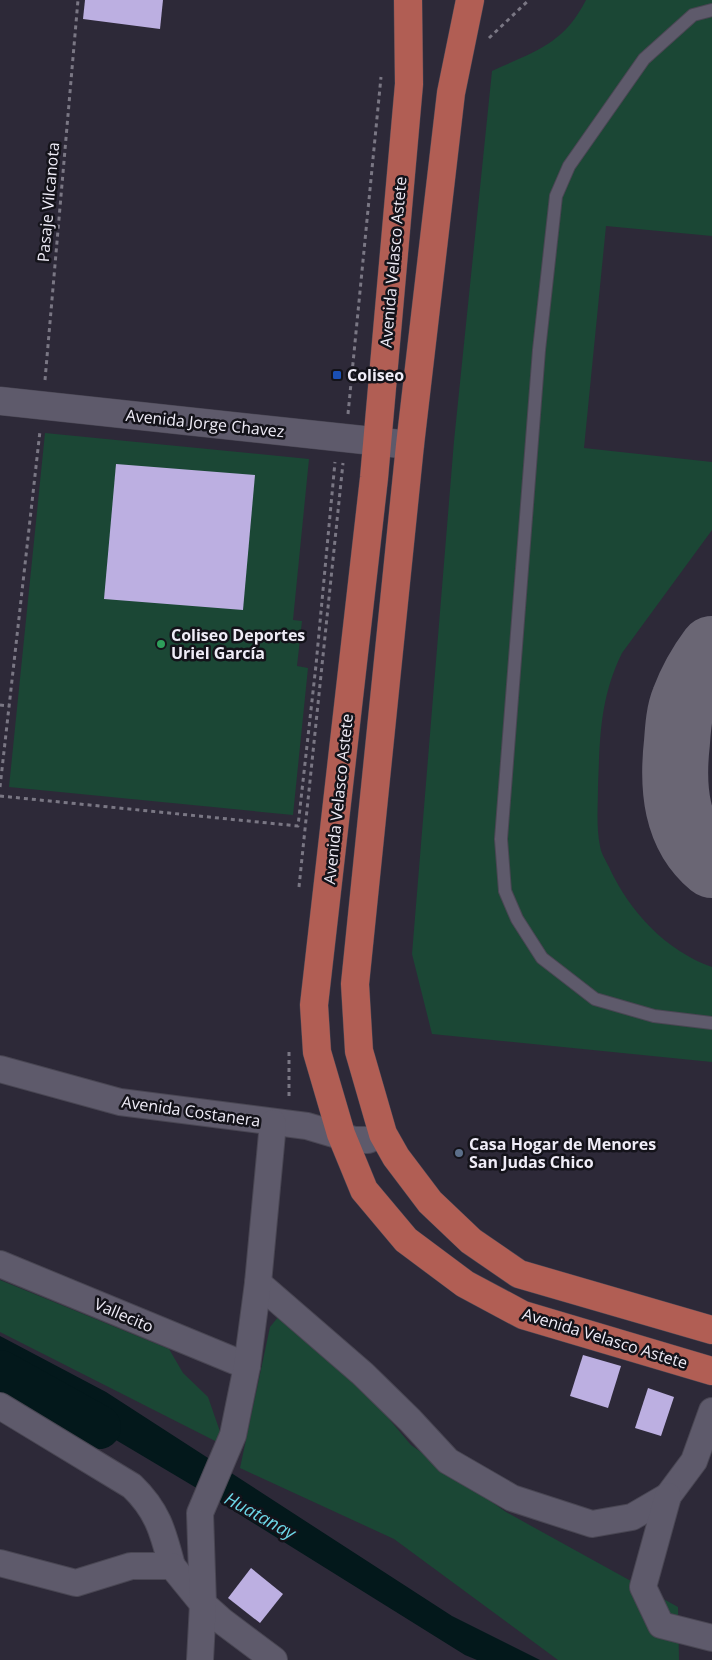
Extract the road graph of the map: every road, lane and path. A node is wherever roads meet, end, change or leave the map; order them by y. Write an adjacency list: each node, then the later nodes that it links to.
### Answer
1 (78, 0): 8 (path, Pasaje Vilcanota)
2 (408, 0): 10 (highway, Avenida Velasco Astete)
3 (470, 0): 6 (highway)
4 (529, 0): 6 (path)
5 (712, 10): 16 (lane)
6 (458, 48): 11 (highway)
7 (0, 401): 8 (street, Avenida Jorge Chavez)
8 (43, 406): 9 (street, Avenida Jorge Chavez); 13 (path, Pasaje Vilcanota)
9 (337, 437): 10 (street, Avenida Jorge Chavez); 15 (path)
10 (377, 442): 11 (street, Avenida Jorge Chavez); 19 (highway, Avenida Velasco Astete)
11 (410, 445): 20 (highway)
12 (0, 705): 13 (path)
13 (9, 706): 14 (path, Pasaje Vilcanota)
14 (0, 787)
15 (0, 796)
16 (712, 1023)
17 (0, 1069): 18 (street, Avenida Costanera)
18 (273, 1123): 19 (street, Avenida Costanera); 22 (street)
19 (341, 1134): 20 (street, Avenida Costanera); 25 (highway, Avenida Velasco Astete)
20 (383, 1134): 23 (highway)
21 (0, 1264): 24 (street, Vallecito)
22 (258, 1283): 24 (street); 28 (street)
23 (712, 1330)
24 (247, 1366): 31 (street)
25 (712, 1371)
26 (0, 1406): 30 (street)
27 (712, 1411): 28 (street)
28 (668, 1496): 32 (street)
29 (0, 1563): 30 (street)
30 (172, 1566): 31 (street)
31 (203, 1604): 33 (street); 34 (street)
32 (712, 1638)
33 (200, 1660)
34 (274, 1660)

